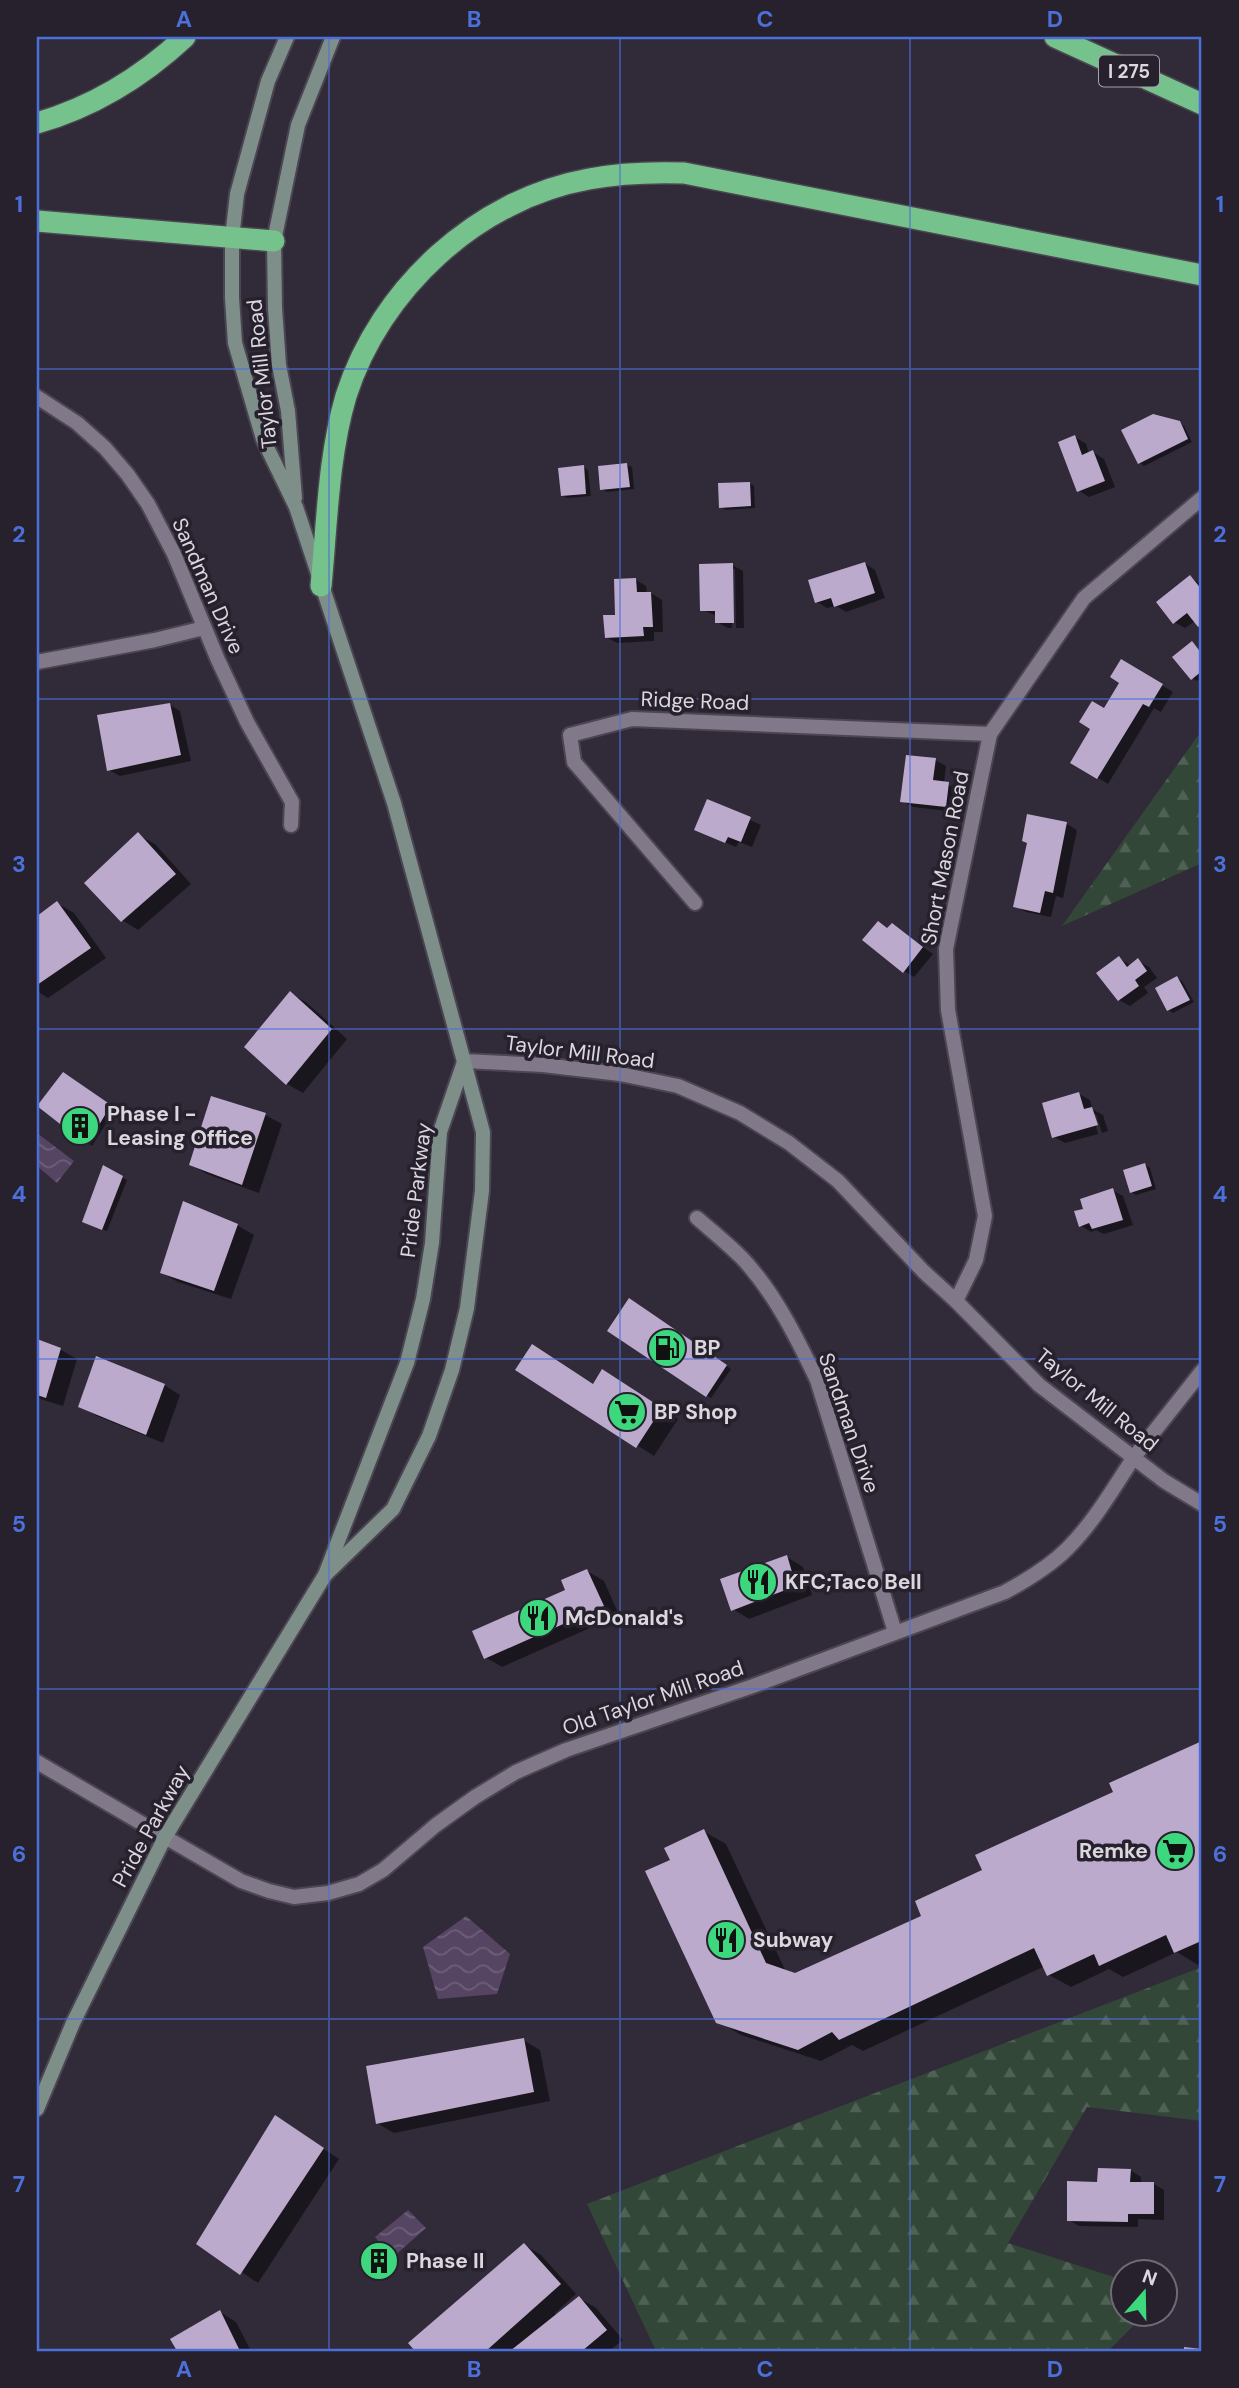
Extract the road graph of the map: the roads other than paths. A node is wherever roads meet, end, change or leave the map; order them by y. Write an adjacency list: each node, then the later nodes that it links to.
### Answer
1 (185, 37): 6 (highway)
2 (287, 37): 8 (main road, Taylor Mill Road)
3 (333, 37): 9 (main road, Taylor Mill Road)
4 (1055, 37): 5 (highway, I 275)
5 (1202, 104)
6 (37, 123)
7 (37, 221): 8 (highway)
8 (232, 238): 9 (highway); 13 (main road, Taylor Mill Road)
9 (274, 241): 13 (main road, Taylor Mill Road)
10 (1202, 275): 14 (highway)
11 (37, 397): 15 (street, Sandman Drive)
12 (1202, 498): 17 (street, Short Mason Road)
13 (296, 507): 14 (main road, Taylor Mill Road)
14 (321, 586): 20 (main road, Taylor Mill Road)
15 (204, 628): 16 (street); 18 (street, Sandman Drive)
16 (37, 662)
17 (990, 734): 19 (street, Ridge Road); 22 (street, Short Mason Road)
18 (291, 825)
19 (695, 903)
20 (464, 1061): 22 (street, Taylor Mill Road); 26 (main road, Pride Parkway); 26 (main road, Pride Parkway)
21 (697, 1218): 27 (street, Sandman Drive)
22 (956, 1301): 24 (street, Taylor Mill Road)
23 (1202, 1371): 24 (street, Old Taylor Mill Road)
24 (1134, 1457): 25 (street, Taylor Mill Road); 27 (street, Old Taylor Mill Road)
25 (1202, 1504)
26 (325, 1575): 29 (main road, Pride Parkway)
27 (895, 1632): 29 (street, Old Taylor Mill Road)
28 (37, 1762): 29 (street, Old Taylor Mill Road)
29 (165, 1837): 30 (main road, Pride Parkway)
30 (37, 2109)

